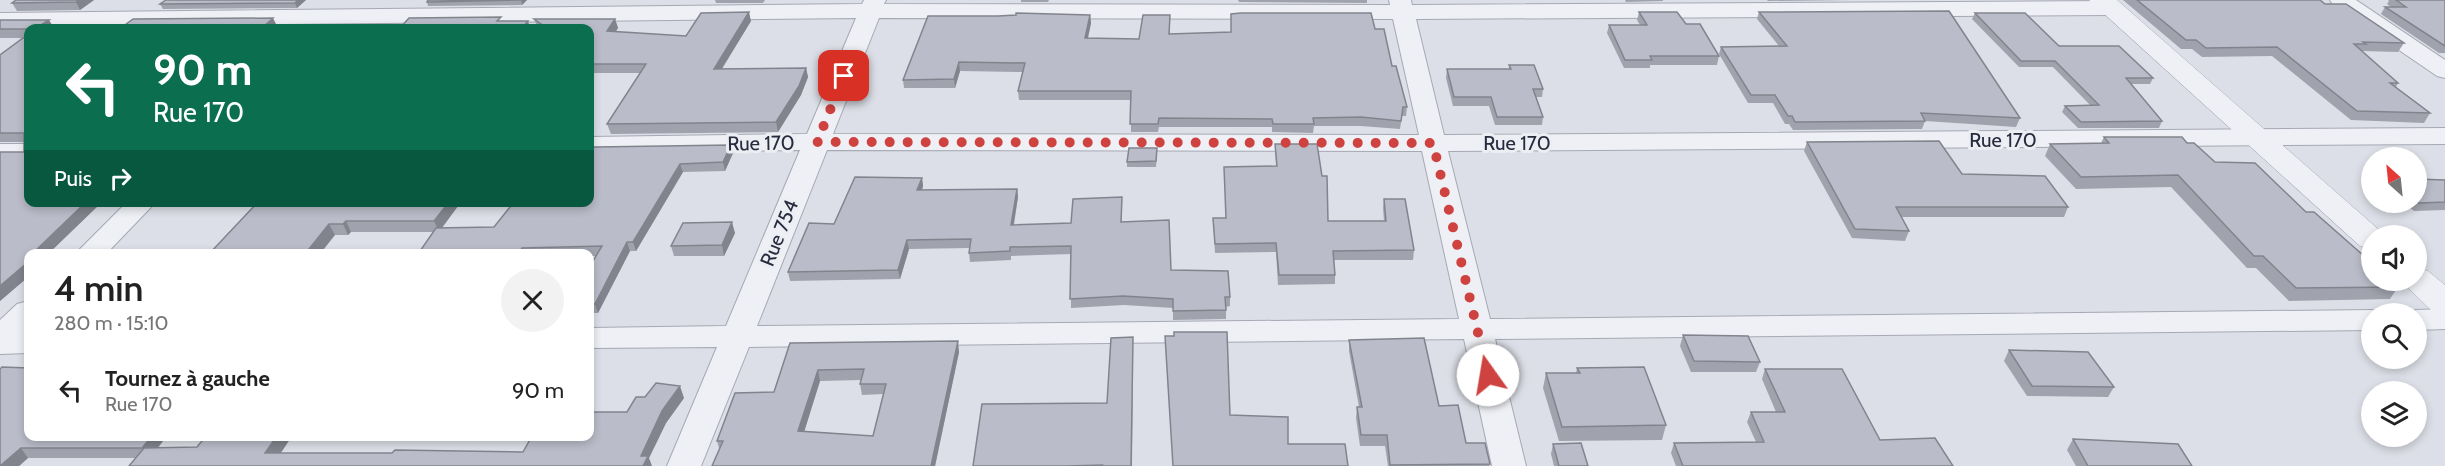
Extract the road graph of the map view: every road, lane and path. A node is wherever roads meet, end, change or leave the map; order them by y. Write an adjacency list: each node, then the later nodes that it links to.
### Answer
1 (358, 0): 7 (street)
2 (2340, 0): 8 (street)
3 (2106, 4): 5 (street); 10 (street)
4 (873, 5): 5 (street); 7 (street); 11 (street, Rue 754)
5 (1401, 6): 12 (street)
6 (0, 20): 7 (street)
7 (333, 23)
8 (2445, 71)
9 (2445, 136): 10 (street, Rue 170)
10 (2258, 138): 12 (street, Rue 170); 17 (street)
11 (817, 142): 12 (street, Rue 170); 13 (street, Rue 170); 26 (street, Rue 754)
12 (1433, 143): 25 (street)
13 (594, 145)
14 (0, 152): 15 (street)
15 (24, 152)
16 (138, 207): 18 (street)
17 (2361, 229)
18 (94, 249)
19 (2427, 288): 20 (street)
20 (2445, 304)
21 (24, 315): 27 (street)
22 (2445, 319): 24 (street)
23 (2361, 320): 25 (street)
24 (2427, 320)
25 (1477, 329): 26 (street); 32 (street)
26 (737, 336): 28 (street); 31 (street, Rue 754)
27 (0, 338)
28 (594, 338)
29 (0, 343): 30 (street)
30 (24, 343)
31 (684, 466)
32 (1509, 466)

